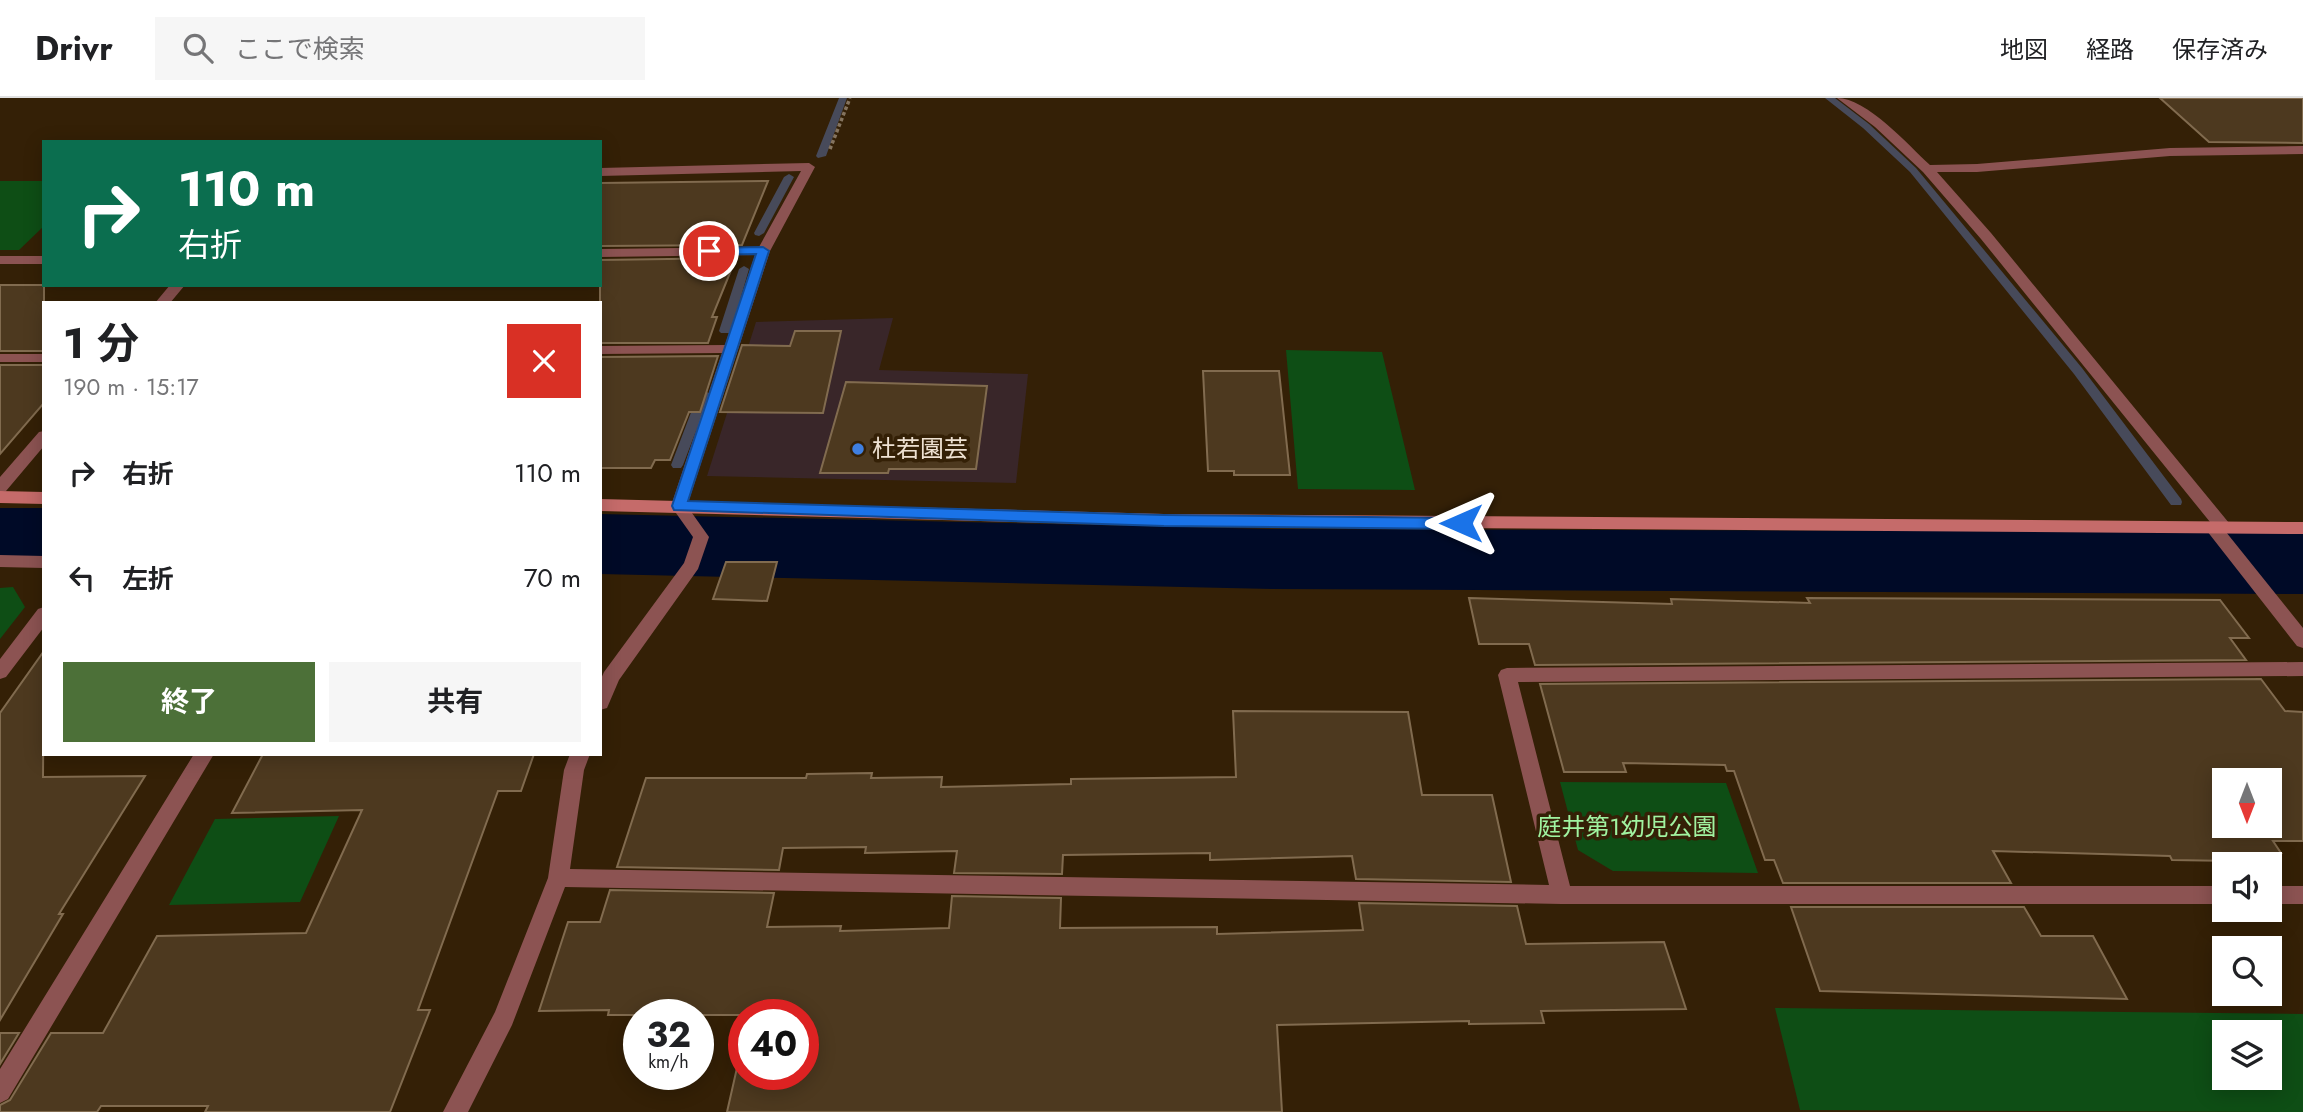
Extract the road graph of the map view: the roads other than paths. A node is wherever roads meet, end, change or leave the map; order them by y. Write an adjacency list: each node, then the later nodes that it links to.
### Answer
1 (1843, 98): 3 (street)
2 (2303, 149): 3 (street)
3 (1927, 170): 21 (street)
4 (602, 172): 5 (street)
5 (763, 251): 6 (street); 11 (street)
6 (602, 253)
7 (0, 260): 8 (street)
8 (42, 260)
9 (176, 287): 10 (street)
10 (164, 301)
11 (732, 349): 12 (street); 20 (street)
12 (602, 351)
13 (0, 358): 14 (street)
14 (42, 358)
15 (42, 438): 16 (street)
16 (0, 487)
17 (0, 497): 18 (street)
18 (42, 498)
19 (602, 505): 20 (street)
20 (679, 506): 21 (street); 29 (street)
21 (2218, 527): 22 (street); 26 (street)
22 (2303, 528)
23 (0, 561): 24 (street)
24 (42, 562)
25 (42, 617): 28 (street)
26 (2303, 640)
27 (2303, 669): 33 (street)
28 (0, 672)
29 (602, 699)
30 (203, 756): 37 (street)
31 (579, 756): 32 (street)
32 (558, 878): 33 (street); 38 (street)
33 (1562, 895): 34 (street)
34 (2212, 895)
35 (2282, 895): 36 (street)
36 (2303, 895)
37 (0, 1091)
38 (455, 1112)

